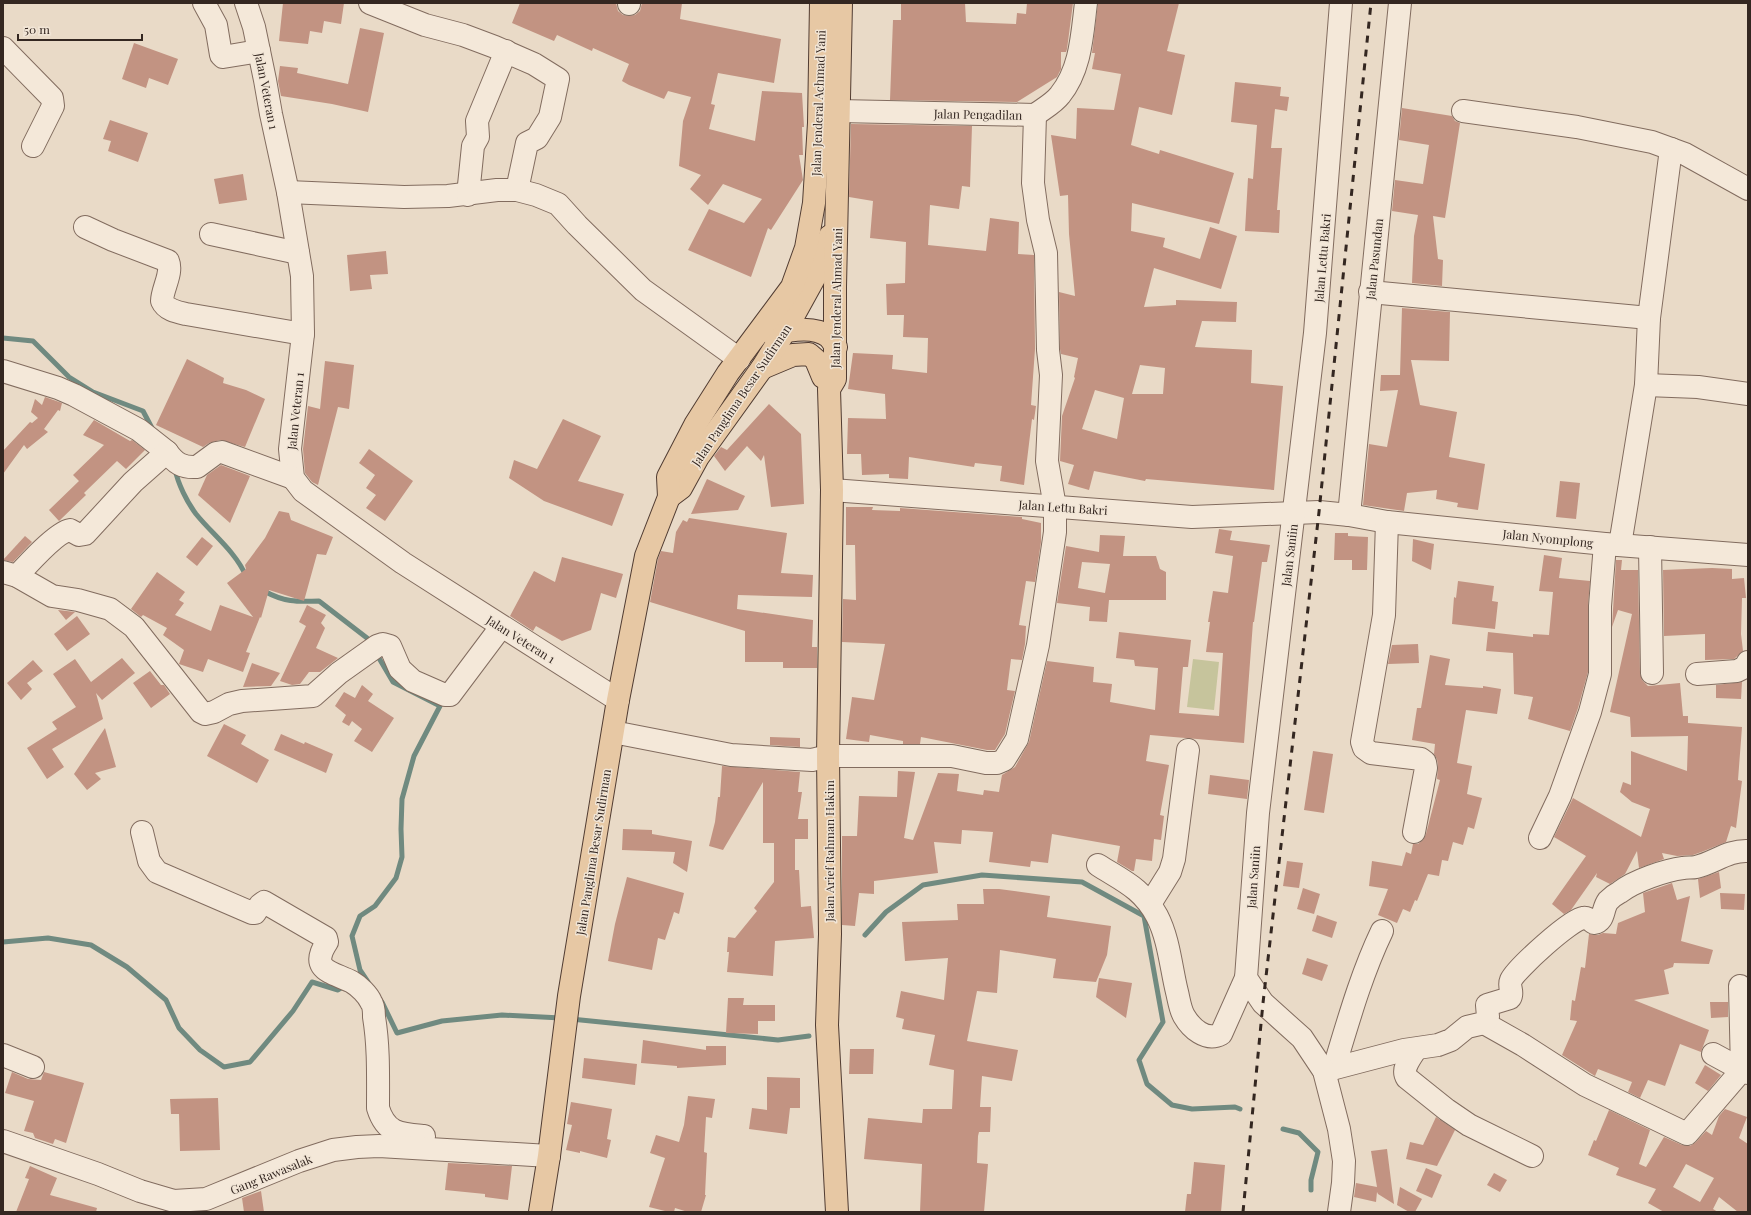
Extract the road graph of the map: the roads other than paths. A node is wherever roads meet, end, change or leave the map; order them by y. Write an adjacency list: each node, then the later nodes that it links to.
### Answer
1 (204, 3): 10 (street)
2 (246, 3): 10 (street, Jalan Veteran 1)
3 (370, 3): 11 (street)
4 (820, 3): 12 (main road, Jalan Jenderal Achmad Yani)
5 (841, 3): 12 (main road, Jalan Jenderal Achmad Yani)
6 (1086, 3): 15 (street, Jalan Pengadilan)
7 (1341, 3): 44 (street, Jalan Lettu Bakri)
8 (1400, 3): 28 (street, Jalan Pasundan)
9 (3, 48): 16 (street)
10 (259, 51): 20 (street, Jalan Veteran 1)
11 (506, 52): 19 (street); 21 (street)
12 (830, 52): 13 (main road, Jalan Jenderal Achmad Yani); 23 (main road, Jalan Jenderal Achmad Yani)
13 (839, 111): 15 (street, Jalan Pengadilan); 22 (main road, Jalan Jenderal Achmad Yani)
14 (1464, 111): 17 (street)
15 (1035, 115): 43 (street)
16 (33, 146)
17 (1671, 149): 18 (street); 29 (street)
18 (1748, 189)
19 (517, 190): 21 (street); 33 (street)
20 (288, 192): 21 (street); 26 (street, Jalan Veteran 1)
21 (468, 195)
22 (837, 199): 27 (main road, Jalan Panglima Besar Sudirman); 32 (main road, Jalan Jenderal Ahmad Yani)
23 (814, 203): 27 (main road); 33 (main road, Jalan Panglima Besar Sudirman)
24 (86, 227): 31 (street)
25 (211, 234): 26 (street)
26 (298, 252): 31 (street, Jalan Veteran 1)
27 (820, 264): 30 (main road, Jalan Panglima Besar Sudirman); 32 (main road)
28 (1370, 292): 29 (street); 45 (street, Jalan Pasundan)
29 (1649, 318): 37 (street)
30 (785, 332): 32 (main road); 33 (main road); 34 (main road, Jalan Panglima Besar Sudirman)
31 (303, 334): 40 (street, Jalan Veteran 1)
32 (830, 340): 36 (main road)
33 (744, 352): 42 (main road, Jalan Panglima Besar Sudirman)
34 (762, 368): 36 (main road); 42 (main road, Jalan Panglima Besar Sudirman)
35 (3, 371): 39 (street)
36 (826, 383): 41 (main road)
37 (1646, 385): 38 (street); 47 (street)
38 (1748, 394)
39 (167, 452): 40 (street); 50 (street)
40 (293, 478): 51 (street, Jalan Veteran 1)
41 (832, 490): 43 (street, Jalan Lettu Bakri); 58 (main road, Jalan Arief Rahman Hakim)
42 (669, 497): 55 (main road, Jalan Panglima Besar Sudirman)
43 (1055, 506): 44 (street, Jalan Lettu Bakri); 58 (street)
44 (1294, 512): 45 (street, Jalan Lettu Bakri); 66 (street, Jalan Saniin)
45 (1349, 515): 46 (street, Jalan Nyomplong)
46 (1387, 522): 47 (street, Jalan Nyomplong); 60 (street)
47 (1612, 544): 48 (street, Jalan Nyomplong); 61 (street)
48 (1650, 547): 49 (street, Jalan Nyomplong); 53 (street)
49 (1748, 555)
50 (10, 574): 51 (street)
51 (501, 627): 55 (street, Jalan Veteran 1)
52 (1748, 662): 54 (street)
53 (1652, 673)
54 (1697, 674)
55 (618, 700): 56 (main road, Jalan Panglima Besar Sudirman)
56 (613, 732): 58 (street); 77 (main road, Jalan Panglima Besar Sudirman)
57 (1188, 750): 64 (street)
58 (828, 756): 80 (main road, Jalan Arief Rahman Hakim)
59 (142, 832): 76 (street)
60 (1414, 832)
61 (1540, 838)
62 (1748, 851): 68 (street)
63 (1098, 865): 64 (street)
64 (1150, 904): 66 (street, Jalan Saniin)
65 (1382, 931): 73 (street)
66 (1246, 978): 73 (street)
67 (1740, 986): 74 (street)
68 (1484, 1023): 69 (street); 74 (street)
69 (1416, 1048): 73 (street); 78 (street)
70 (1713, 1054): 74 (street)
71 (3, 1055): 72 (street)
72 (33, 1067)
73 (1329, 1070): 81 (street)
74 (1745, 1071)
75 (3, 1141): 76 (street, Gang Rawasalak)
76 (463, 1151): 77 (street, Gang Rawasalak)
77 (549, 1156): 79 (main road, Jalan Panglima Besar Sudirman)
78 (1532, 1156)
79 (540, 1212)
80 (837, 1212)
81 (1339, 1212)

